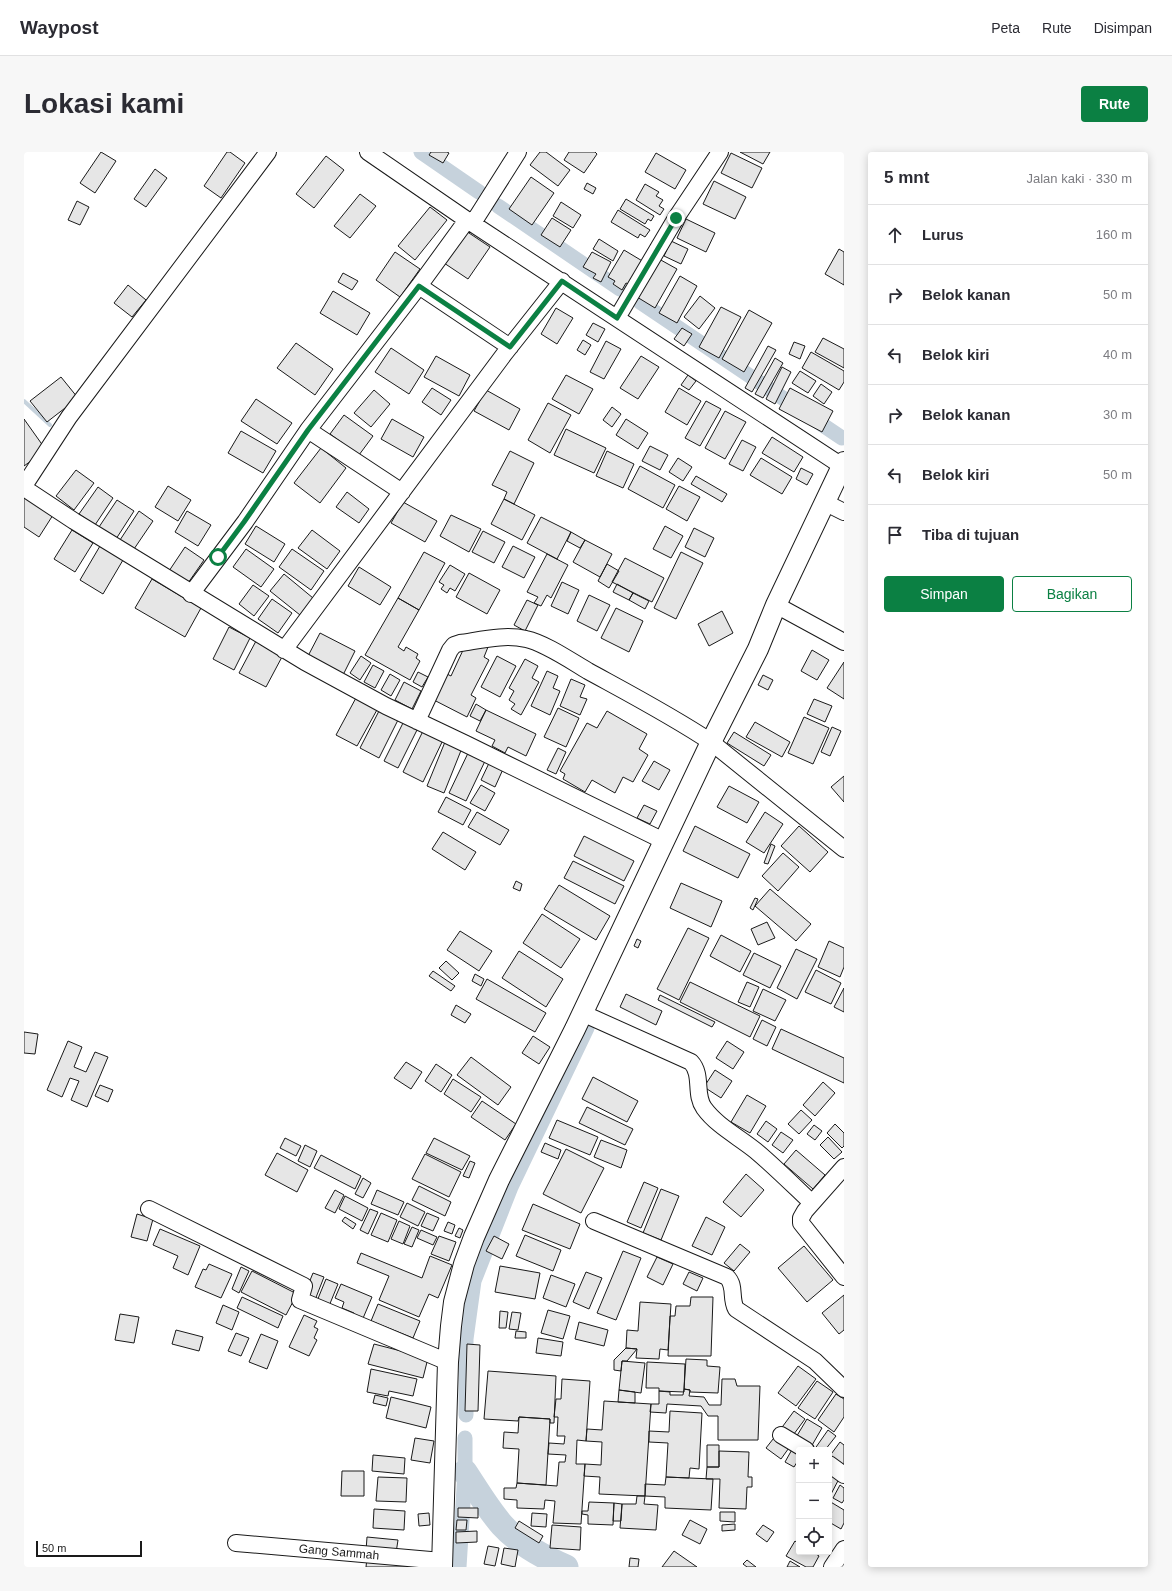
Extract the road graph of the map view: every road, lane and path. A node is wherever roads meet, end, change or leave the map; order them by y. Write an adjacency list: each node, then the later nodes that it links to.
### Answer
1 (268, 152): 12 (street)
2 (368, 152): 5 (street)
3 (518, 152): 5 (street)
4 (720, 152): 8 (street)
5 (470, 222): 6 (street); 7 (street)
6 (562, 281): 8 (street); 9 (street)
7 (419, 286): 9 (street); 10 (street)
8 (617, 318): 11 (street)
9 (510, 347): 13 (street)
10 (308, 430): 13 (street); 16 (street)
11 (843, 464): 14 (main road)
12 (24, 487): 16 (street)
13 (402, 492): 19 (street)
14 (826, 503): 15 (street); 17 (main road)
15 (844, 512)
16 (191, 594): 19 (street)
17 (776, 605): 18 (street); 21 (main road)
18 (844, 642)
19 (284, 650): 20 (street)
20 (417, 722): 21 (street); 22 (street)
21 (712, 742): 22 (main road); 23 (street)
22 (664, 841): 24 (main road)
23 (844, 849)
24 (582, 1013): 26 (street); 30 (main road)
25 (844, 1167): 26 (street)
26 (812, 1204): 29 (street)
27 (149, 1209): 30 (street)
28 (594, 1221): 31 (street)
29 (844, 1276)
30 (448, 1362): 38 (main road)
31 (844, 1389)
32 (781, 1435): 33 (street)
33 (801, 1447)
34 (832, 1466): 35 (street)
35 (844, 1475)
36 (236, 1543): 38 (street, Gang Sammah)
37 (844, 1549): 39 (street)
38 (442, 1564)
39 (832, 1567)

